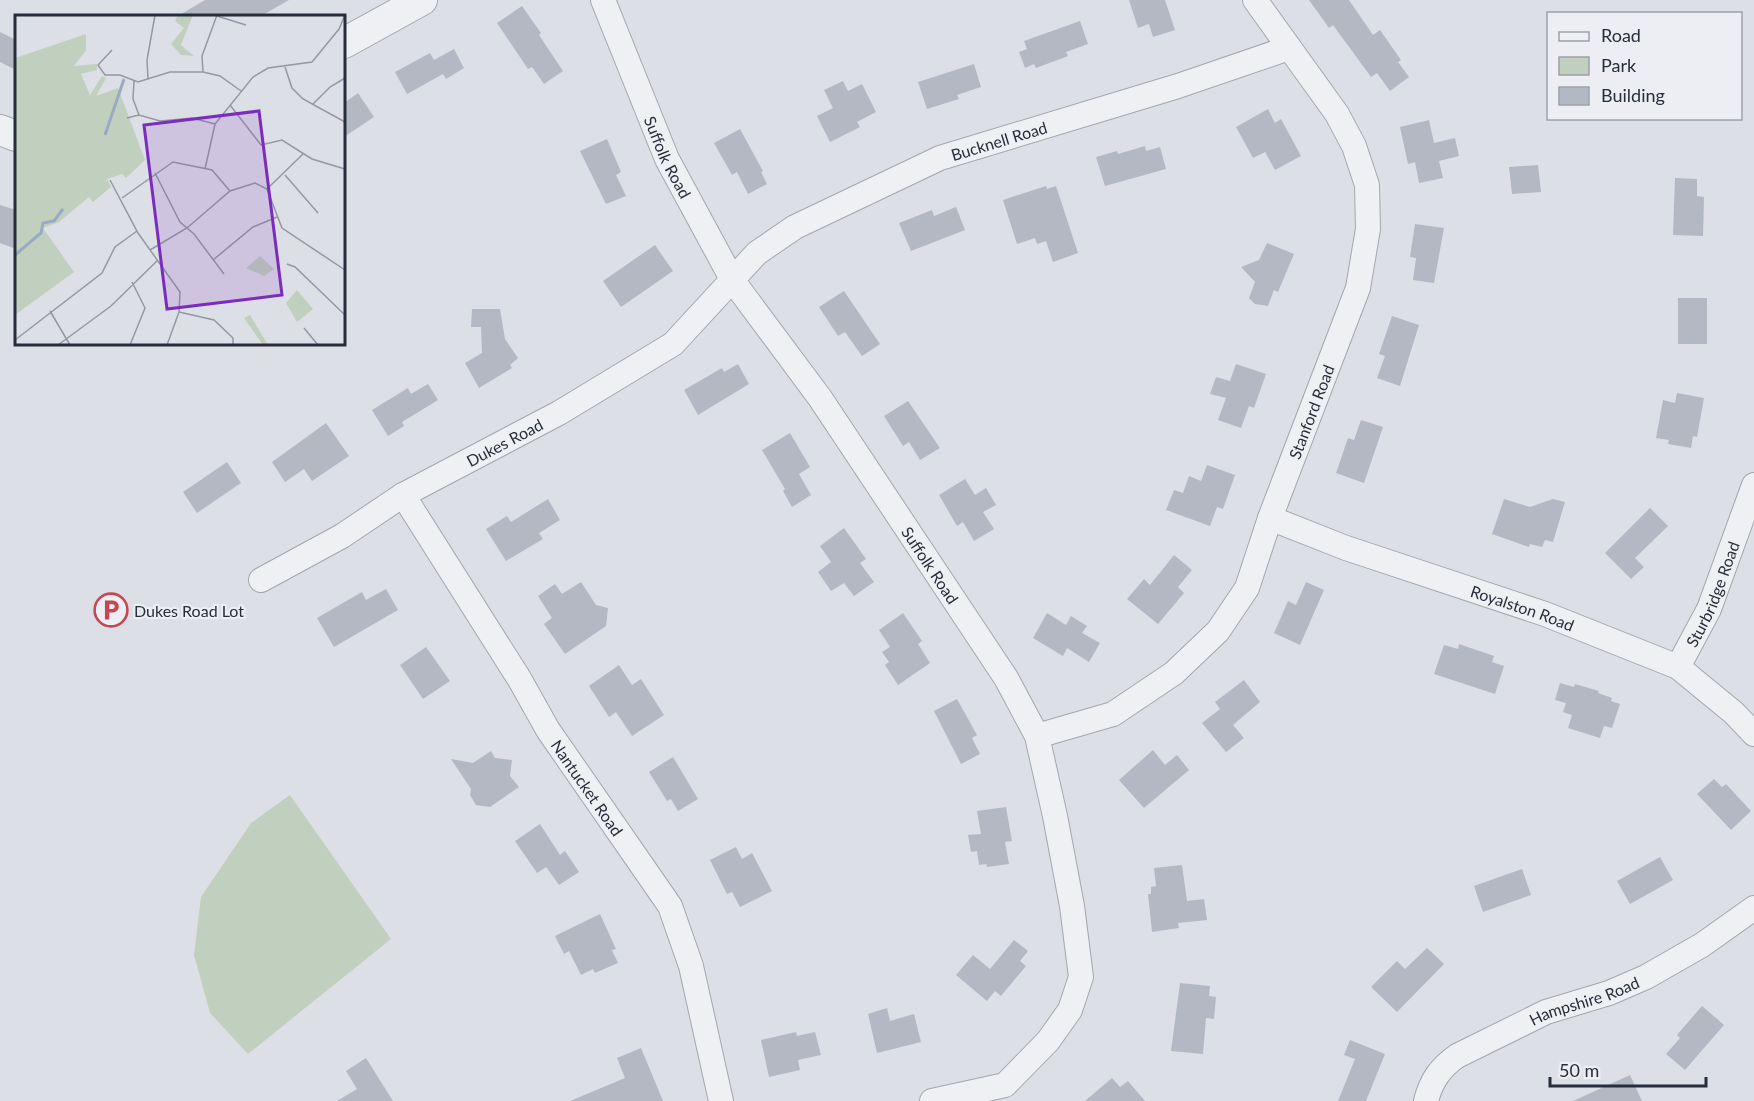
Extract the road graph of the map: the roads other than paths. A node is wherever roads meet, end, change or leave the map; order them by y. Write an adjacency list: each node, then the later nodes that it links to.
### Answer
1 (422, 0): 4 (street)
2 (603, 0): 8 (street, Suffolk Road)
3 (1255, 0): 5 (street, Stanford Road)
4 (345, 42)
5 (1289, 48): 8 (street, Bucknell Road); 11 (street, Stanford Road)
6 (0, 130): 7 (street)
7 (15, 136)
8 (733, 281): 10 (street, Dukes Road); 15 (street, Suffolk Road)
9 (1754, 485): 13 (street, Sturbridge Road)
10 (403, 495): 12 (street, Dukes Road); 18 (street, Nantucket Road)
11 (1270, 518): 13 (street, Royalston Road); 15 (street, Stanford Road)
12 (261, 580)
13 (1678, 667): 14 (street, Royalston Road)
14 (1754, 734)
15 (1037, 736): 17 (street, Suffolk Road)
16 (1754, 908): 20 (street, Hampshire Road)
17 (1010, 1093): 19 (street, Suffolk Road)
18 (721, 1101)
19 (932, 1101)
20 (1426, 1101)

